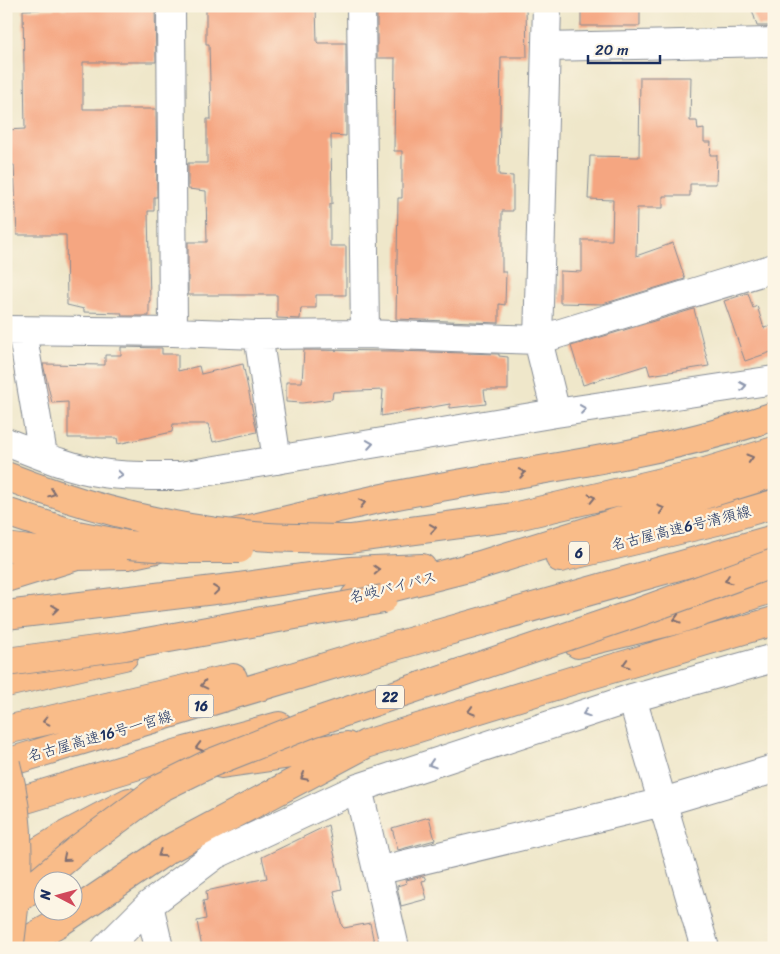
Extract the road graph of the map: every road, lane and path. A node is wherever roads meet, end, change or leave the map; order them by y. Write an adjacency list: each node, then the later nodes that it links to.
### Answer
1 (171, 6): 8 (street)
2 (361, 6): 9 (street)
3 (547, 6): 5 (street)
4 (774, 42): 5 (street)
5 (546, 47): 11 (street)
6 (774, 268): 11 (street)
7 (14, 331): 8 (street); 17 (street)
8 (173, 332): 10 (street)
9 (365, 334): 10 (street); 11 (street)
10 (258, 335): 18 (street)
11 (538, 340): 13 (street)
12 (774, 380): 13 (street, one-way to 12)
13 (556, 413): 18 (street, one-way to 13)
14 (774, 416): 27 (highway, one-way to 14)
15 (6, 442): 17 (street)
16 (774, 452): 24 (highway, one-way to 16)
17 (44, 455): 18 (street, one-way to 18)
18 (277, 460)
19 (774, 473): 29 (highway, 名岐バイパス, one-way to 19)
20 (6, 476): 24 (highway, one-way to 24, bridge)
21 (774, 504): 35 (highway, 名古屋高速6号清須線 / 6, bridge)
22 (6, 512): 24 (highway, bridge)
23 (774, 528): 38 (highway, one-way to 38)
24 (350, 539)
25 (774, 540): 40 (highway, 名古屋高速16号一宮線 / 16)
26 (6, 547): 27 (highway)
27 (77, 556): 30 (highway)
28 (774, 563): 43 (highway, one-way to 43, bridge)
29 (480, 565): 32 (highway, one-way to 29); 36 (highway, 名岐バイパス)
30 (6, 578)
31 (774, 588): 42 (highway, 22, one-way to 42)
32 (6, 615)
33 (774, 621): 39 (highway, one-way to 39)
34 (774, 658): 37 (street)
35 (6, 662)
36 (6, 683)
37 (632, 698): 44 (street, one-way to 44); 45 (street)
38 (6, 730)
39 (366, 744): 42 (highway); 52 (highway, one-way to 52)
40 (6, 764): 51 (highway, bridge)
41 (774, 769): 45 (street)
42 (63, 787): 46 (highway, 22)
43 (160, 788): 47 (highway, bridge); 50 (highway, one-way to 50, bridge)
44 (358, 788): 48 (street); 49 (street)
45 (663, 802): 48 (street); 56 (street)
46 (6, 805)
47 (6, 871)
48 (377, 871): 55 (street)
49 (149, 905): 53 (street); 54 (street)
50 (6, 909)
51 (9, 948)
52 (14, 948)
53 (106, 948)
54 (159, 948)
55 (395, 948)
56 (705, 948)

